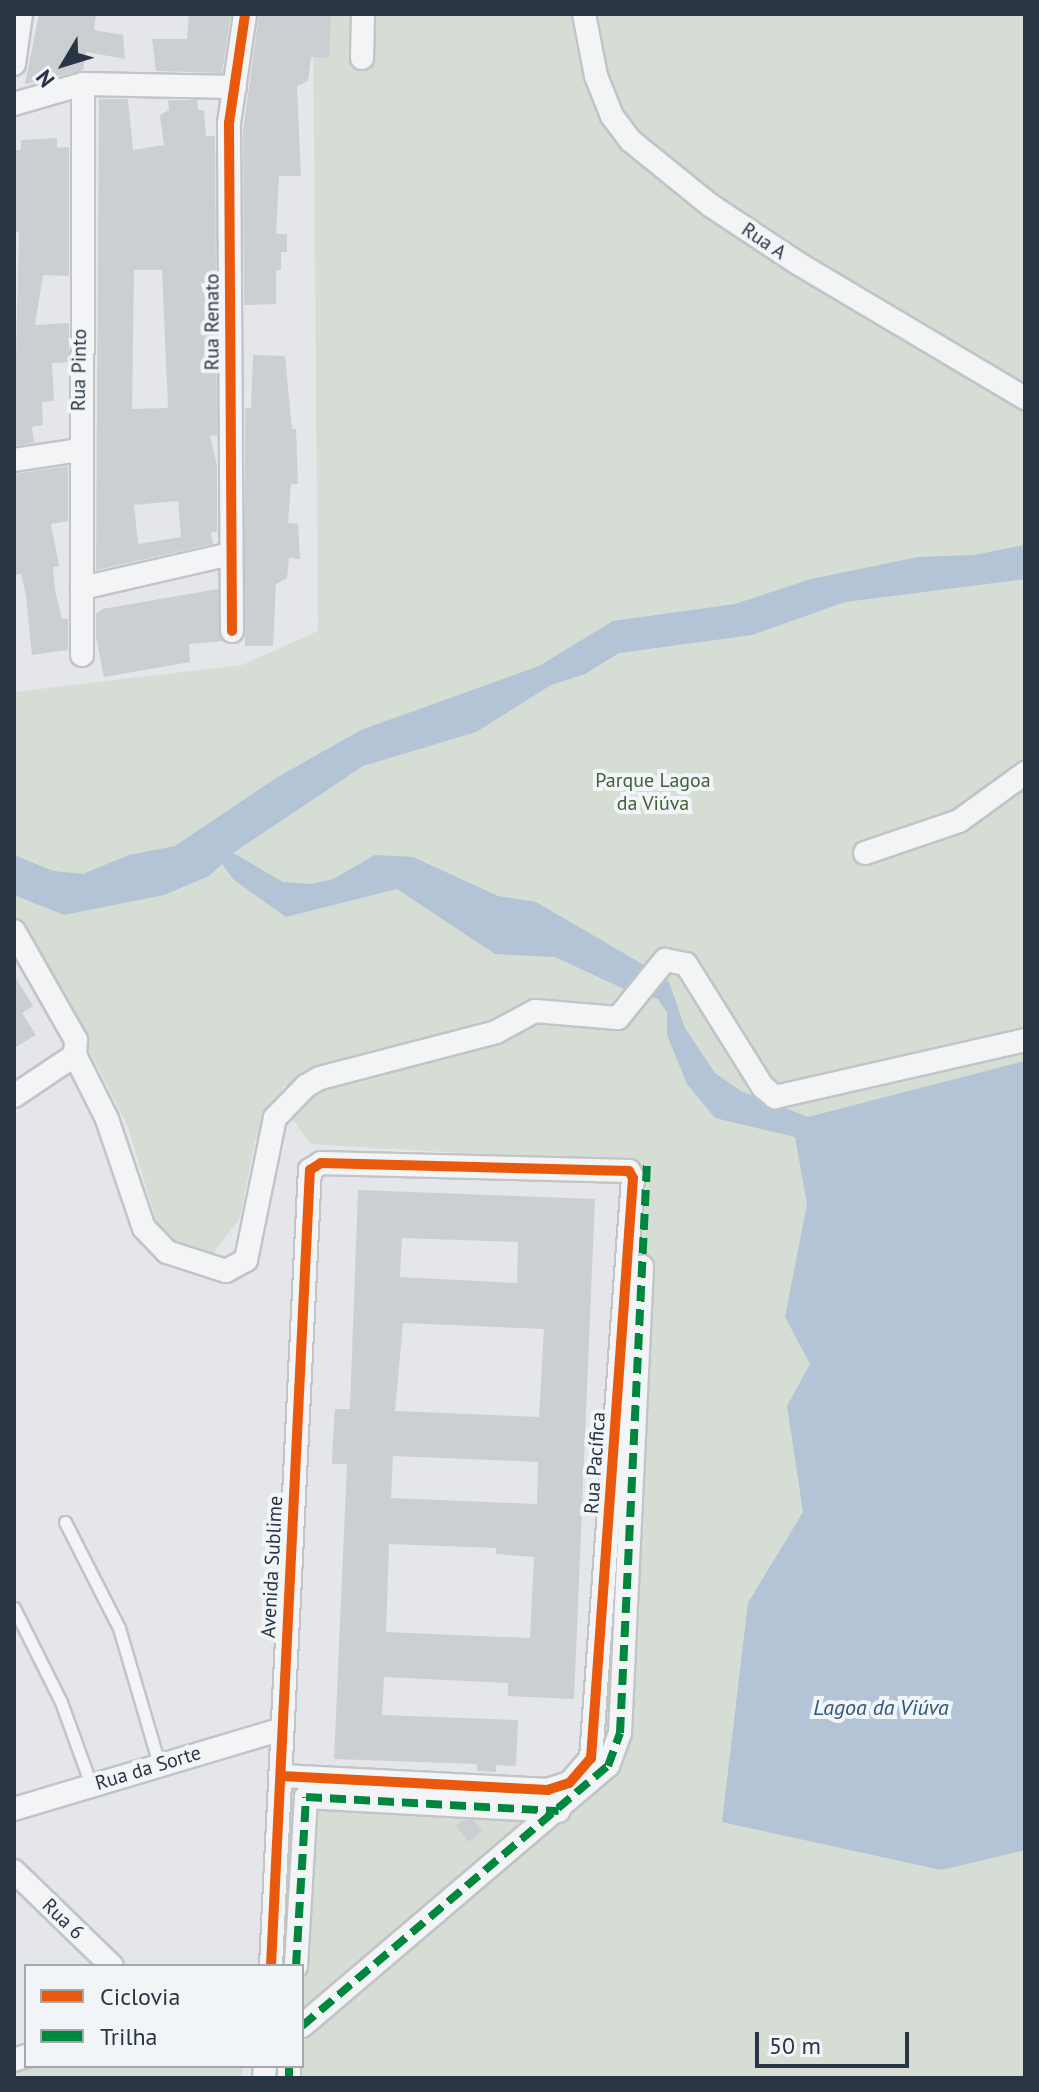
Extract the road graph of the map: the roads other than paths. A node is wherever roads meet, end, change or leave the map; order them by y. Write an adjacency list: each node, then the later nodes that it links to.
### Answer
1 (21, 14): 6 (street)
2 (245, 14): 8 (street, Rua Renato)
3 (363, 14): 5 (street)
4 (584, 14): 10 (street, Rua A)
5 (362, 58)
6 (14, 64)
7 (83, 84): 8 (street); 9 (street); 11 (street, Rua Pinto)
8 (235, 87): 13 (street, Rua Renato)
9 (14, 104)
10 (1025, 398)
11 (79, 450): 12 (street); 14 (street, Rua Pinto)
12 (14, 460)
13 (231, 554): 14 (street); 15 (street, Rua Renato)
14 (82, 588): 16 (street, Rua Pinto)
15 (232, 631)
16 (82, 655)
17 (1025, 773): 18 (street)
18 (865, 853)
19 (14, 931): 21 (street)
20 (1025, 1040): 21 (street)
21 (75, 1055): 22 (street)
22 (15, 1094)
23 (647, 1163): 32 (street)
24 (310, 1170): 27 (street, Avenida Sublime); 29 (street, Rua Pacífica)
25 (65, 1522): 28 (lane)
26 (14, 1608): 30 (lane)
27 (282, 1729): 28 (street, Rua da Sorte); 29 (street, Avenida Sublime)
28 (159, 1764): 30 (street, Rua da Sorte)
29 (281, 1776): 35 (street, Avenida Sublime)
30 (91, 1785): 31 (street, Rua da Sorte)
31 (14, 1809)
32 (559, 1811): 36 (street); 37 (street)
33 (14, 1871): 34 (street, Rua 6)
34 (110, 1964)
35 (271, 1964)
36 (296, 1964)
37 (304, 2024)

